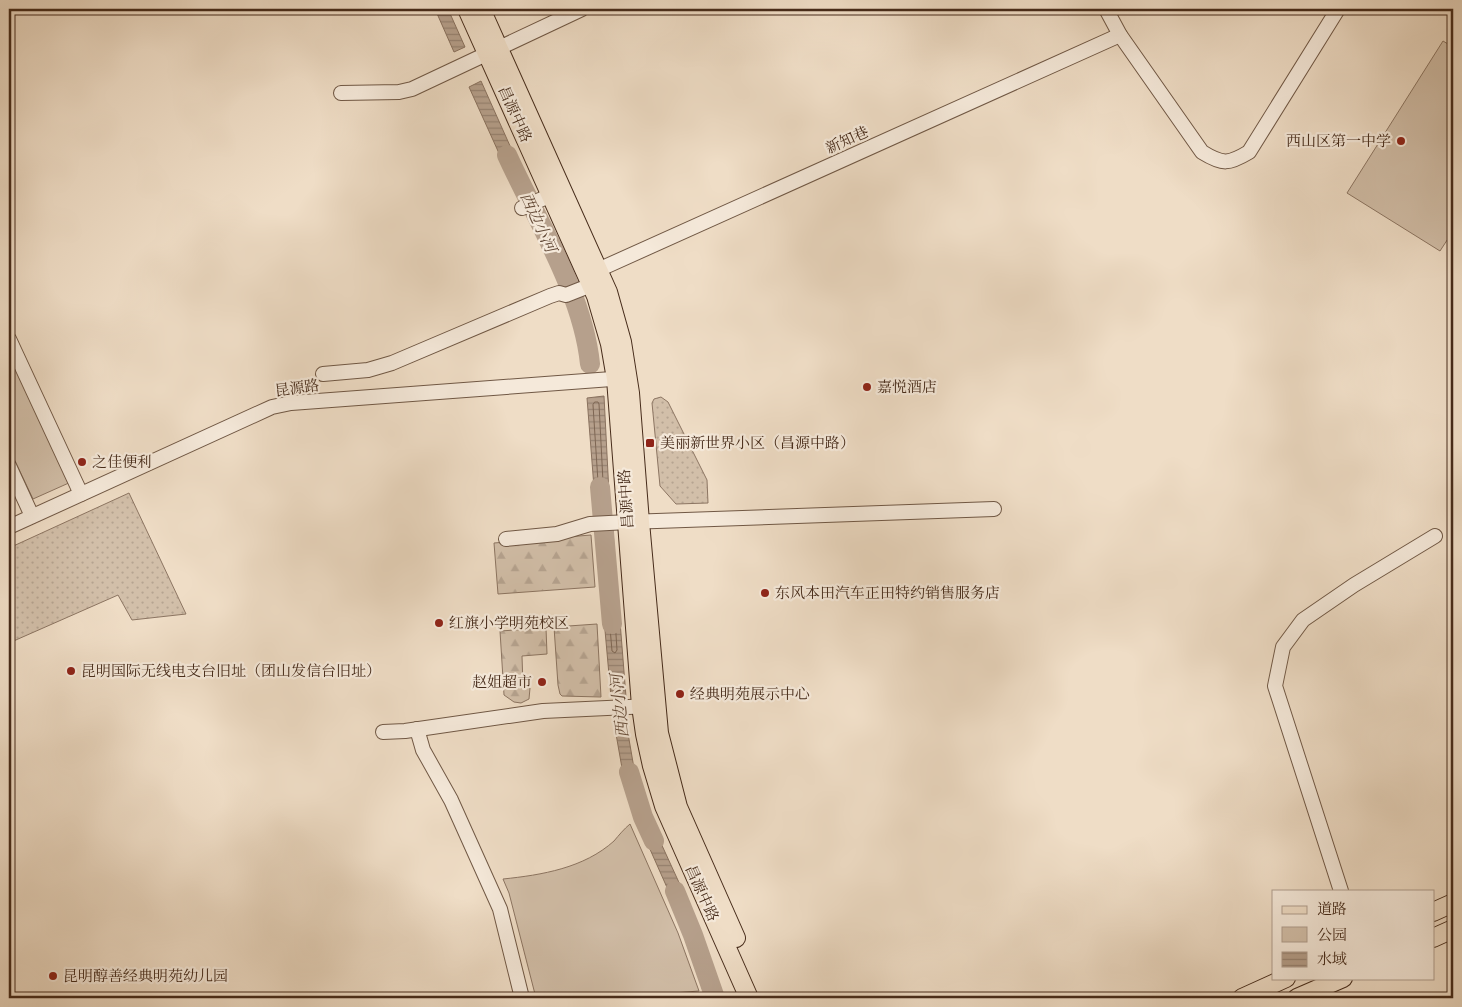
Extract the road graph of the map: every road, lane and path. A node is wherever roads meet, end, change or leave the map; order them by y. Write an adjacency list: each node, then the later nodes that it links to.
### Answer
1 (467, 9): 7 (main road, 昌源中路)
2 (481, 9): 7 (main road, 昌源中路)
3 (582, 9): 7 (street)
4 (1106, 9): 6 (street)
5 (1338, 9): 6 (street)
6 (1120, 35): 11 (street, 新知巷)
7 (494, 50): 8 (street); 9 (main road, 昌源中路); 11 (main road, 昌源中路)
8 (341, 94)
9 (549, 196): 10 (street); 11 (main road, 昌源中路)
10 (522, 208)
11 (595, 278): 13 (street, 新知巷); 14 (main road, 昌源中路)
12 (9, 339): 16 (street)
13 (322, 374)
14 (617, 378): 16 (street, 昆源路); 19 (main road, 昌源中路)
15 (9, 466): 18 (street)
16 (81, 494): 18 (street, 昆源路)
17 (994, 510): 19 (street)
18 (32, 516): 20 (street, 昆源路)
19 (629, 522): 22 (street); 23 (main road, 昌源中路)
20 (9, 527)
21 (1435, 536): 26 (street)
22 (506, 539)
23 (644, 706): 24 (street); 34 (main road, 昌源中路); 35 (main road, 昌源中路)
24 (417, 729): 25 (street); 33 (street)
25 (384, 732)
26 (1341, 890)
27 (1453, 903): 28 (main road)
28 (1434, 912)
29 (1453, 930): 30 (main road)
30 (1434, 938)
31 (1282, 980): 36 (main road)
32 (1338, 980): 37 (main road)
33 (522, 998)
34 (749, 998)
35 (762, 998)
36 (1242, 998)
37 (1297, 998)

